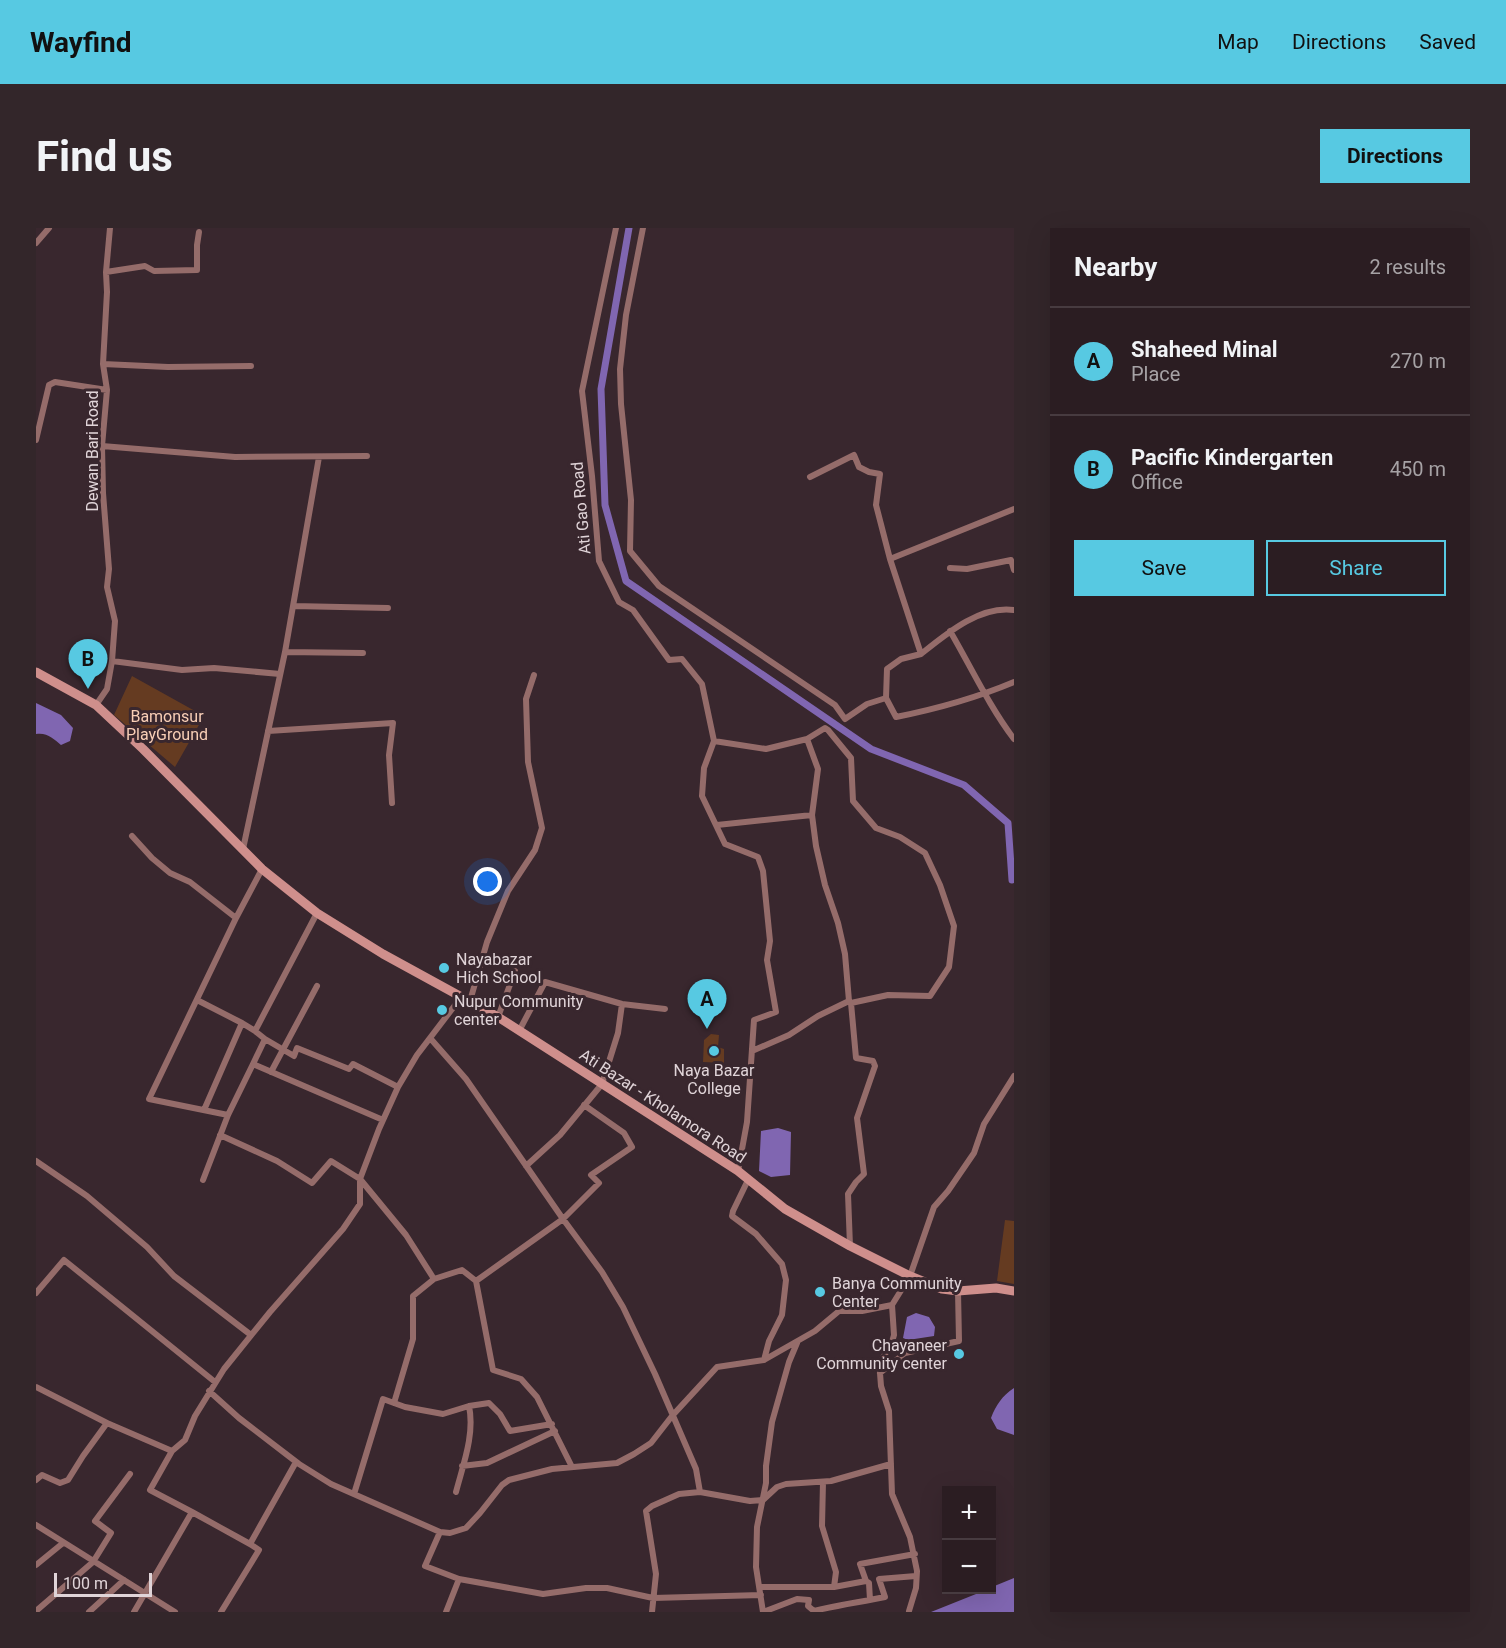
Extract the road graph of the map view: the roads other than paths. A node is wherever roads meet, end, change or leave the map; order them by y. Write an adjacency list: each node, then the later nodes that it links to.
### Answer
1 (49, 228): 6 (street)
2 (110, 228): 7 (street, Dewan Bari Road)
3 (616, 228): 38 (street, Ati Gao Road)
4 (643, 228): 33 (street)
5 (200, 232): 7 (street)
6 (36, 243)
7 (106, 272): 8 (street, Dewan Bari Road)
8 (103, 363): 9 (street); 10 (street, Dewan Bari Road)
9 (251, 366)
10 (106, 390): 11 (street); 12 (street, Dewan Bari Road)
11 (36, 440)
12 (102, 446): 14 (street); 27 (street, Dewan Bari Road)
13 (367, 456): 14 (street)
14 (319, 457): 20 (street)
15 (810, 477): 17 (street)
16 (1014, 509): 17 (street)
17 (890, 559): 26 (street)
18 (950, 568): 19 (street)
19 (1014, 570)
20 (293, 606): 21 (street); 24 (street)
21 (388, 608)
22 (1014, 610): 23 (street)
23 (950, 631): 26 (street); 32 (street)
24 (285, 652): 25 (street); 29 (street)
25 (363, 653)
26 (921, 654): 33 (street)
27 (112, 661): 29 (street); 34 (street, Dewan Bari Road)
28 (36, 672): 34 (main road, Ati Bazar - Kholamora Road)
29 (280, 674): 35 (street)
30 (534, 675): 49 (street)
31 (1014, 682): 32 (street)
32 (986, 694): 33 (street); 37 (street)
33 (886, 698)
34 (96, 705): 43 (main road, Ati Bazar - Kholamora Road)
35 (268, 731): 39 (street); 43 (street)
36 (807, 739): 38 (street); 40 (street); 51 (street)
37 (1014, 739)
38 (714, 741): 41 (street)
39 (392, 803)
40 (812, 815): 41 (street); 51 (street)
41 (717, 825): 61 (street)
42 (132, 836): 46 (street)
43 (243, 849): 44 (main road, Ati Bazar - Kholamora Road)
44 (262, 869): 45 (main road, Ati Bazar - Kholamora Road); 46 (street)
45 (317, 913): 49 (main road, Ati Bazar - Kholamora Road); 57 (street)
46 (236, 918): 50 (street)
47 (515, 970): 54 (street)
48 (317, 986): 60 (street)
49 (466, 999): 54 (main road, Ati Bazar - Kholamora Road); 58 (street)
50 (197, 1000): 55 (street); 68 (street)
51 (850, 1002): 61 (street); 79 (street)
52 (622, 1005): 53 (street); 56 (street); 65 (street)
53 (665, 1009)
54 (498, 1017): 56 (main road, Ati Bazar - Kholamora Road)
55 (242, 1023): 57 (street); 68 (street)
56 (519, 1030): 65 (main road, Ati Bazar - Kholamora Road)
57 (255, 1031): 59 (street)
58 (430, 1038): 66 (street); 73 (street)
59 (265, 1039): 60 (street); 62 (street)
60 (283, 1050): 63 (street); 66 (street)
61 (752, 1050): 74 (street)
62 (253, 1064): 63 (street); 69 (street)
63 (271, 1072): 70 (street)
64 (1014, 1076): 80 (street)
65 (602, 1084): 67 (street); 74 (main road, Ati Bazar - Kholamora Road)
66 (398, 1087): 70 (street)
67 (584, 1105): 73 (street); 78 (street)
68 (204, 1110): 69 (street)
69 (228, 1115): 71 (street)
70 (383, 1120): 75 (street)
71 (220, 1135): 75 (street); 76 (street)
72 (36, 1161): 87 (street)
73 (526, 1166): 78 (street)
74 (738, 1171): 77 (main road, Ati Bazar - Kholamora Road)
75 (360, 1179): 81 (street); 87 (street)
76 (203, 1180)
77 (748, 1180): 79 (main road, Ati Bazar - Kholamora Road); 89 (street)
78 (563, 1219): 82 (street); 96 (street)
79 (850, 1246): 80 (main road, Ati Bazar - Kholamora Road)
80 (910, 1276): 83 (main road, Ati Bazar - Kholamora Road); 86 (street)
81 (434, 1279): 82 (street); 94 (street)
82 (476, 1281): 98 (street)
83 (958, 1291): 84 (main road, Ati Bazar - Kholamora Road); 90 (street)
84 (1014, 1291)
85 (36, 1293): 91 (street)
86 (892, 1305): 88 (street); 90 (street)
87 (251, 1335): 91 (street)
88 (797, 1342): 89 (street); 111 (street)
89 (764, 1360): 96 (street)
90 (880, 1373): 102 (street)
91 (215, 1382): 93 (street)
92 (36, 1387): 97 (street)
93 (209, 1391): 100 (street); 101 (street)
94 (394, 1403): 95 (street); 110 (street)
95 (469, 1406): 98 (street); 103 (street)
96 (672, 1416): 104 (street); 109 (street)
97 (107, 1424): 100 (street); 106 (street)
98 (552, 1424): 99 (street)
99 (555, 1431): 103 (street); 104 (street)
100 (172, 1451): 112 (street)
101 (296, 1462): 110 (street); 116 (street)
102 (891, 1464): 107 (street); 117 (street)
103 (462, 1466): 108 (street)
104 (572, 1467): 114 (street)
105 (130, 1474): 118 (street)
106 (36, 1480)
107 (823, 1482): 111 (street); 125 (street)
108 (456, 1492)
109 (700, 1492): 111 (street); 128 (street)
110 (354, 1494): 114 (street)
111 (763, 1500): 124 (street)
112 (192, 1512): 116 (street); 126 (street)
113 (36, 1525): 115 (street)
114 (440, 1532): 121 (street)
115 (63, 1543): 118 (street); 119 (street)
116 (250, 1544): 135 (street)
117 (915, 1554): 120 (street); 123 (street)
118 (93, 1562): 122 (street); 130 (street)
119 (36, 1565)
120 (916, 1576): 129 (street); 131 (street)
121 (459, 1579): 128 (street); 136 (street)
122 (124, 1580): 126 (street); 132 (street)
123 (866, 1581): 125 (street); 129 (street)
124 (760, 1587): 125 (street); 127 (street)
125 (834, 1587)
126 (144, 1592): 133 (street); 134 (street)
127 (761, 1595): 128 (street); 138 (street)
128 (653, 1598): 137 (street)
129 (870, 1600): 138 (street)
130 (36, 1611)
131 (909, 1611)
132 (89, 1612)
133 (134, 1612)
134 (174, 1612)
135 (221, 1612)
136 (446, 1612)
137 (652, 1612)
138 (763, 1612)

